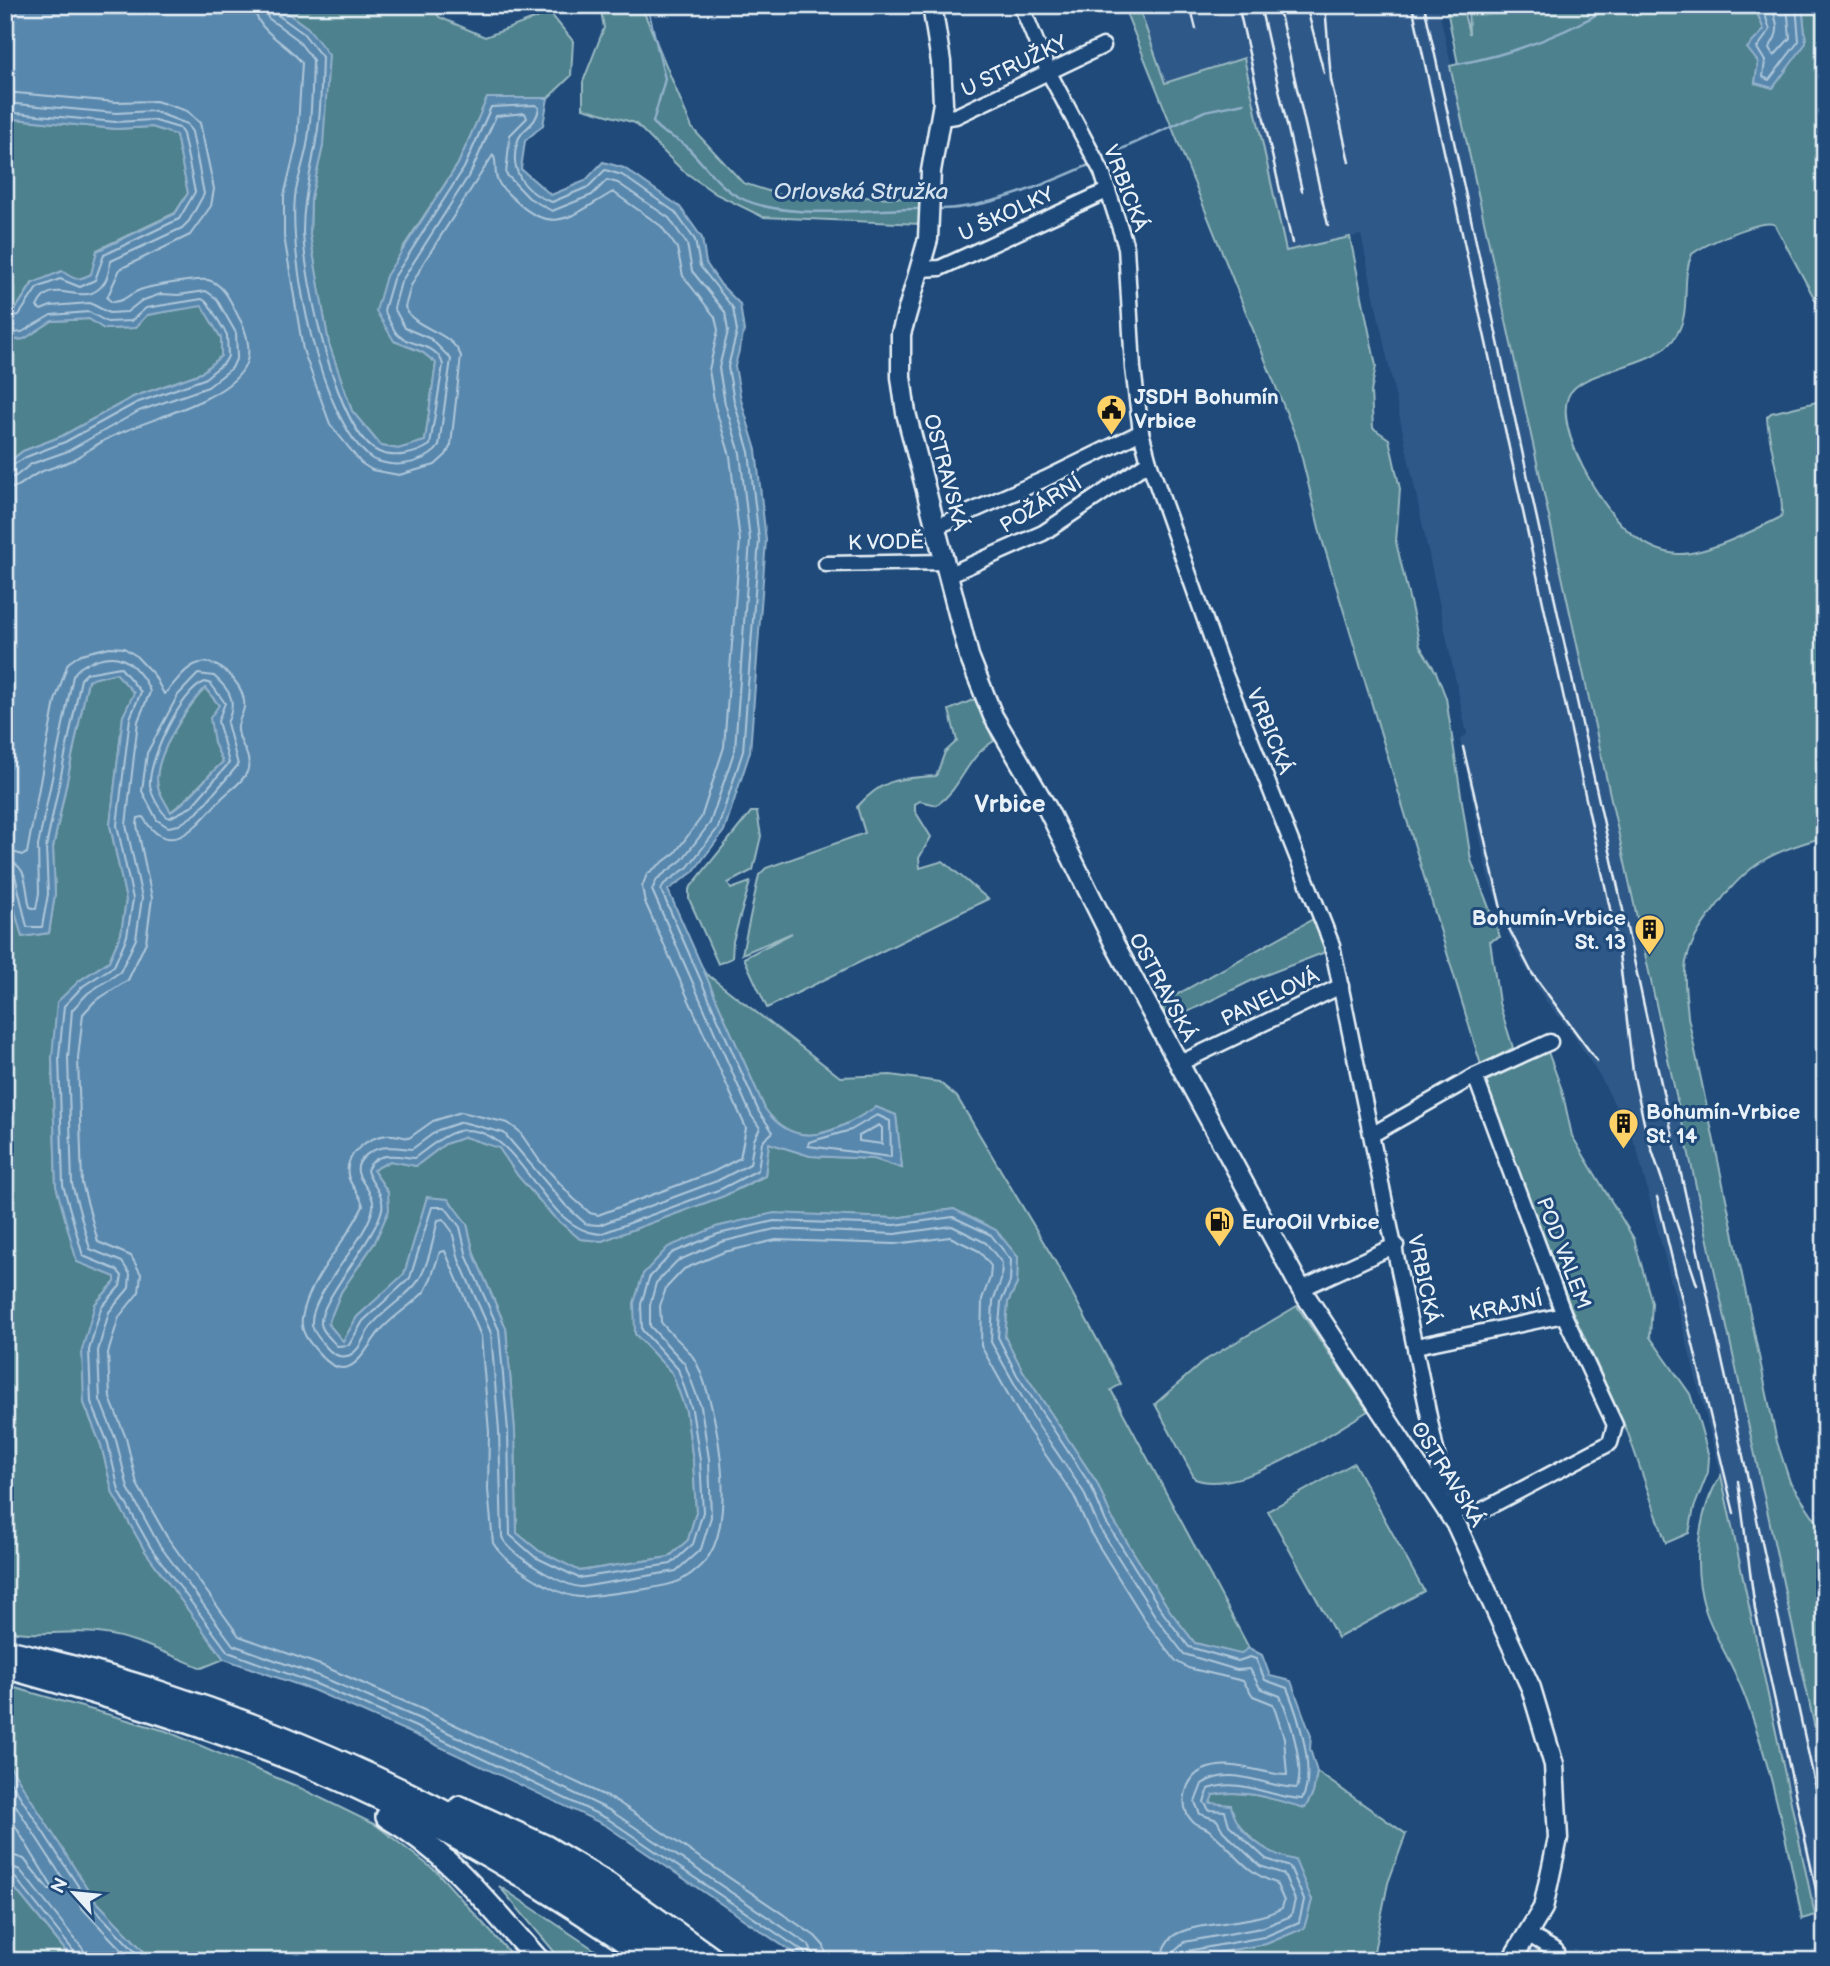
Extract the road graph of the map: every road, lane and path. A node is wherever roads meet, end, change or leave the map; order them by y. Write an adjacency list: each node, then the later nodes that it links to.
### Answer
1 (932, 5): 5 (main road, OSTRAVSKÁ)
2 (1021, 5): 4 (street, VRBICKÁ)
3 (1103, 46): 4 (street, U STRUŽKY)
4 (1049, 73): 5 (street, U STRUŽKY); 6 (street, VRBICKÁ)
5 (941, 118): 7 (main road, OSTRAVSKÁ)
6 (1107, 191): 7 (street, U ŠKOLKY); 8 (street, VRBICKÁ)
7 (921, 269): 10 (main road, OSTRAVSKÁ)
8 (1141, 432): 9 (street, VRBICKÁ); 10 (street, POŽÁRNÍ)
9 (1149, 462): 12 (street, POŽÁRNÍ); 13 (street, VRBICKÁ)
10 (937, 526): 12 (main road, OSTRAVSKÁ)
11 (826, 565): 12 (street, K VODĚ)
12 (948, 568): 15 (main road, OSTRAVSKÁ)
13 (1341, 986): 15 (street, PANELOVÁ); 17 (street, VRBICKÁ)
14 (1550, 1042): 16 (street)
15 (1178, 1064): 19 (main road, OSTRAVSKÁ)
16 (1475, 1076): 17 (street); 20 (street, POD VALEM)
17 (1373, 1134): 18 (street, VRBICKÁ)
18 (1395, 1245): 19 (street); 21 (street, VRBICKÁ)
19 (1301, 1289): 22 (main road, OSTRAVSKÁ)
20 (1564, 1315): 21 (street, KRAJNÍ); 22 (street, POD VALEM)
21 (1416, 1346): 22 (street, VRBICKÁ)
22 (1435, 1481): 27 (main road, OSTRAVSKÁ)
23 (5, 1650): 25 (highway)
24 (5, 1667): 25 (highway)
25 (162, 1706): 26 (highway); 28 (highway); 29 (highway)
26 (369, 1776): 30 (highway); 31 (highway)
27 (1530, 1934): 32 (main road, OSTRAVSKÁ); 33 (street)
28 (539, 1961)
29 (653, 1961)
30 (682, 1961)
31 (716, 1961)
32 (1511, 1961)
33 (1550, 1961)

